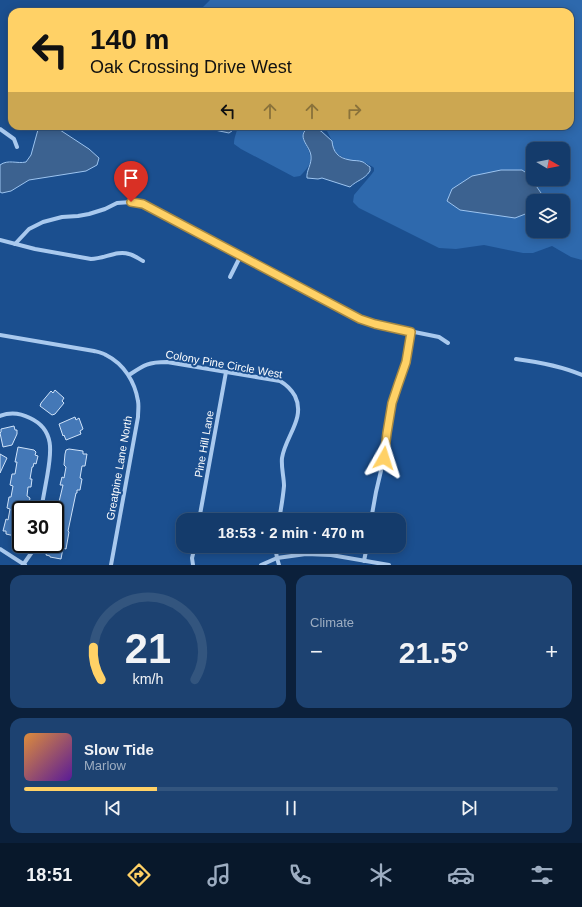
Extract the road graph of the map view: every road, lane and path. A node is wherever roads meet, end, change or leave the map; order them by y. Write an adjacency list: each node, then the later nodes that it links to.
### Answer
1 (0, 129): 2 (street)
2 (17, 147)
3 (0, 240): 4 (street)
4 (15, 244): 5 (street); 6 (street)
5 (240, 256): 7 (street); 8 (street)
6 (143, 261)
7 (230, 277)
8 (411, 332): 10 (street); 19 (street)
9 (0, 335): 13 (street)
10 (448, 343)
11 (516, 359): 14 (street)
12 (226, 372): 13 (street, Colony Pine Circle West); 17 (street, Pine Hill Lane); 18 (street, Colony Pine Circle West)
13 (129, 375): 28 (street, Greatpine Lane North)
14 (582, 376)
15 (0, 416): 16 (street)
16 (43, 501)
17 (200, 513)
18 (280, 513)
19 (372, 513)
20 (0, 549): 27 (street)
21 (31, 553): 27 (street)
22 (193, 553): 29 (street)
23 (276, 553): 25 (street)
24 (366, 553): 26 (street)
25 (276, 558): 26 (street); 30 (street); 31 (street)
26 (364, 561): 32 (street)
27 (24, 565)
28 (111, 565)
29 (192, 565)
30 (261, 565)
31 (279, 565)
32 (389, 565)

